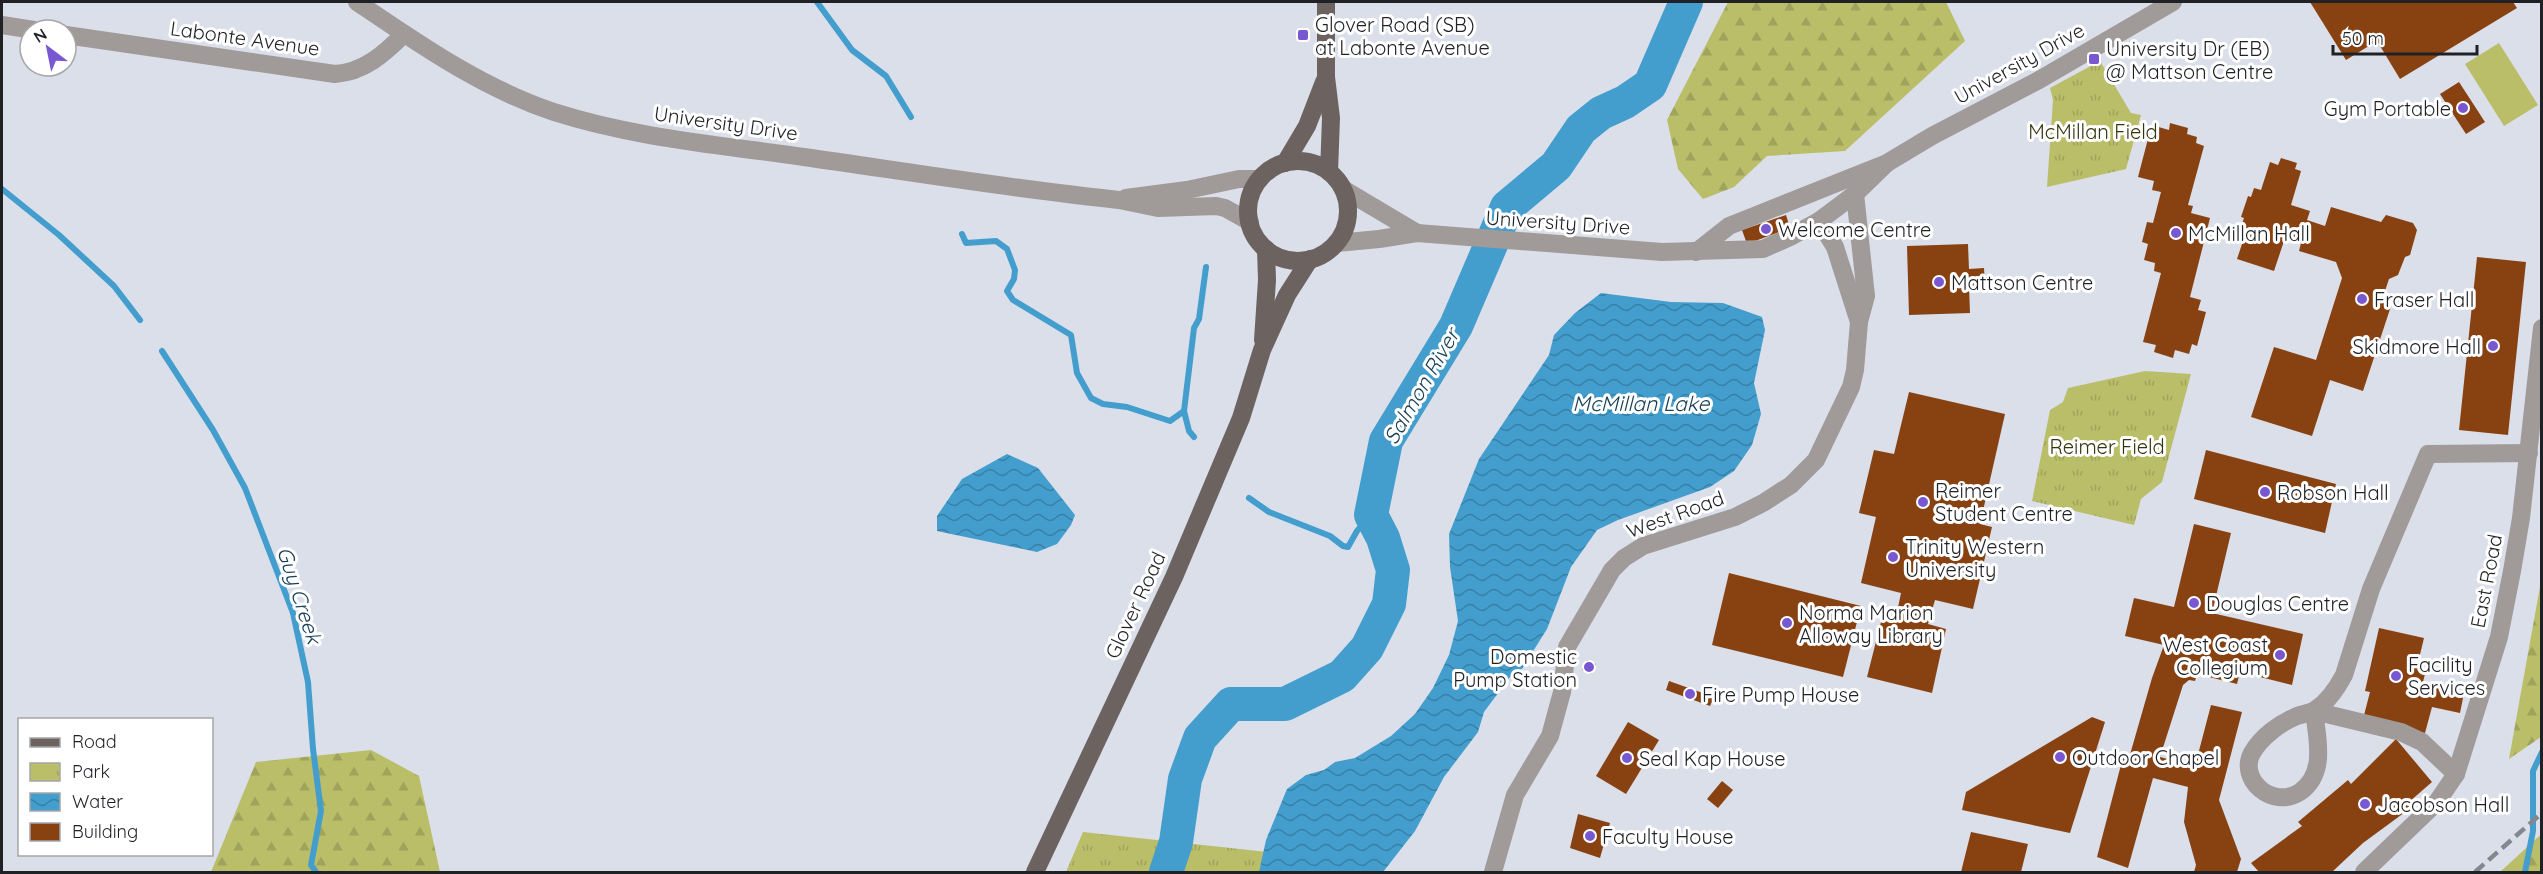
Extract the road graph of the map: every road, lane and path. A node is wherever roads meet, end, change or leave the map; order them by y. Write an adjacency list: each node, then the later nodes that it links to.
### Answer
1 (357, 2): 6 (street, University Drive)
2 (1326, 2): 8 (main road)
3 (2172, 2): 10 (street, University Drive)
4 (2, 25): 5 (street)
5 (18, 28)
6 (404, 34): 7 (street, Labonte Avenue); 15 (street, University Drive)
7 (78, 37)
8 (1326, 77): 9 (main road); 11 (main road)
9 (1285, 163): 11 (main road); 12 (main road)
10 (1887, 163): 14 (street, University Drive); 21 (street, University Drive)
11 (1329, 172): 13 (main road)
12 (1260, 179): 15 (street, University Drive); 17 (main road)
13 (1343, 189): 18 (street, University Drive); 19 (main road)
14 (1855, 194): 16 (street, University Drive); 23 (street, West Road)
15 (1119, 200): 17 (street, University Drive)
16 (1819, 221): 21 (street, University Drive); 23 (street, West Road)
17 (1250, 222): 20 (main road)
18 (1421, 234): 19 (street, University Drive); 21 (street, University Drive)
19 (1336, 243): 22 (main road)
20 (1266, 249): 22 (main road); 25 (main road, Glover Road)
21 (1696, 252)
22 (1310, 259): 25 (main road, Glover Road)
23 (1858, 322): 29 (street, West Road)
24 (2541, 328): 26 (street, East Road)
25 (1262, 350): 30 (main road, Glover Road)
26 (2529, 453): 27 (street); 28 (street, East Road)
27 (2314, 711): 27 (street); 28 (street)
28 (2456, 774): 31 (street, East Road)
29 (1493, 872)
30 (1035, 873)
31 (2364, 873)

